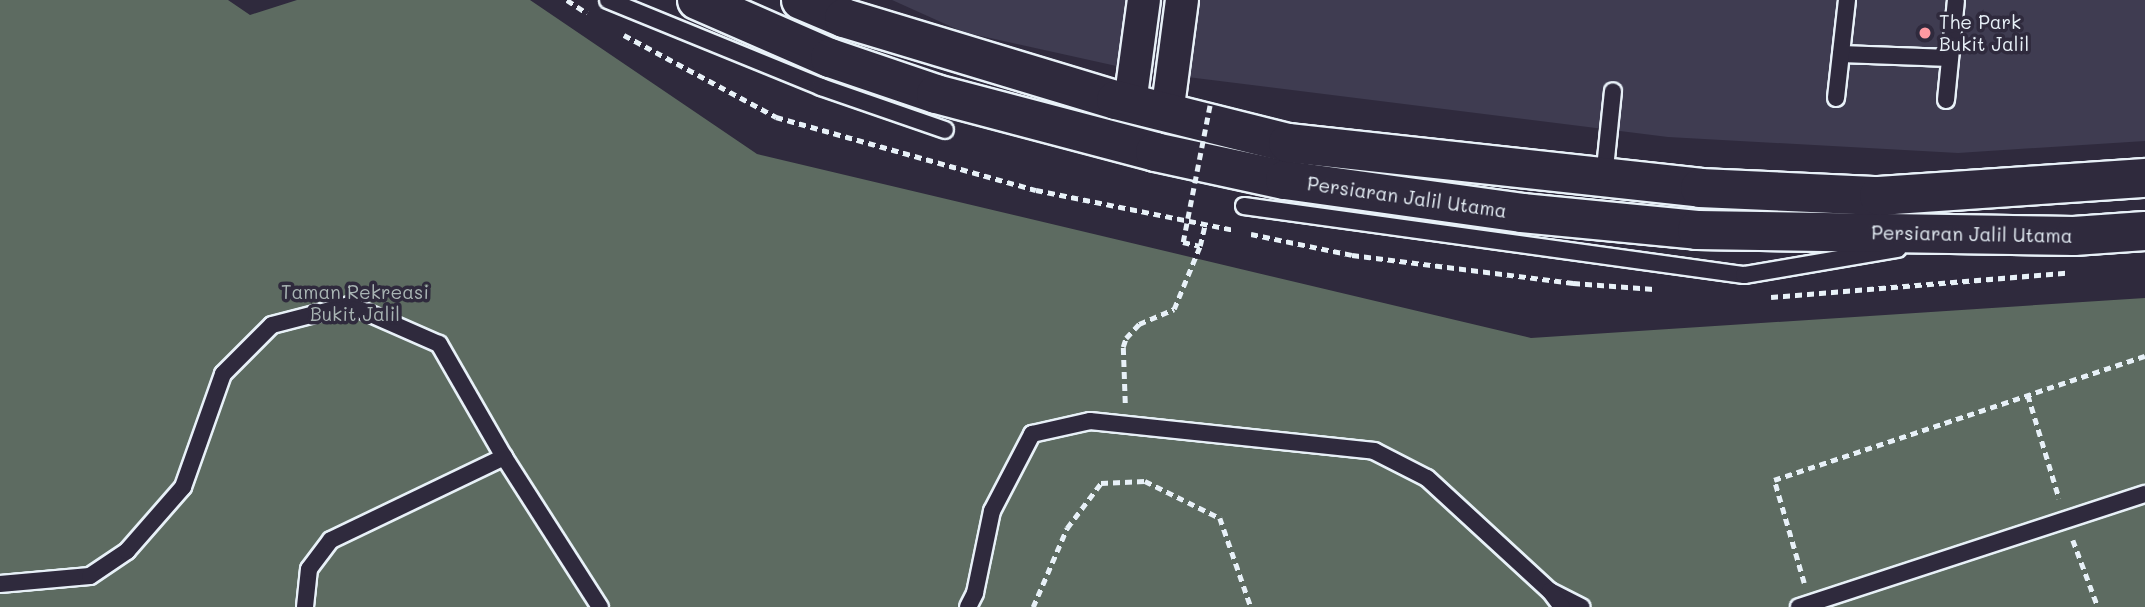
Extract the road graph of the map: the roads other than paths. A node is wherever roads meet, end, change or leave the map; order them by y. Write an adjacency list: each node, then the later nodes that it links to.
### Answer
1 (608, 0): 15 (lane)
2 (698, 0): 16 (street, Persiaran Jalil Utama)
3 (801, 0): 13 (street, Persiaran Jalil Utama)
4 (1144, 0): 13 (street)
5 (1182, 0): 14 (street)
6 (1847, 0): 8 (lane)
7 (1955, 0): 9 (lane)
8 (1841, 54): 9 (lane); 11 (lane)
9 (1950, 58): 12 (lane)
10 (1613, 91): 17 (lane)
11 (1836, 98)
12 (1946, 100)
13 (1123, 101): 14 (street, Persiaran Jalil Utama); 16 (street)
14 (1167, 114): 17 (street, Persiaran Jalil Utama)
15 (945, 130)
16 (1110, 139): 21 (street, Persiaran Jalil Utama)
17 (1604, 178): 18 (street, Persiaran Jalil Utama)
18 (2145, 178)
19 (1244, 206): 21 (lane)
20 (2145, 231): 21 (street, Persiaran Jalil Utama)
21 (1980, 234)
22 (504, 457): 24 (lane); 27 (lane); 28 (lane)
23 (2145, 494): 26 (lane)
24 (0, 584)
25 (1550, 591): 29 (lane); 30 (lane); 31 (lane)
26 (1805, 605)
27 (305, 607)
28 (600, 607)
29 (968, 607)
30 (1562, 607)
31 (1581, 607)

